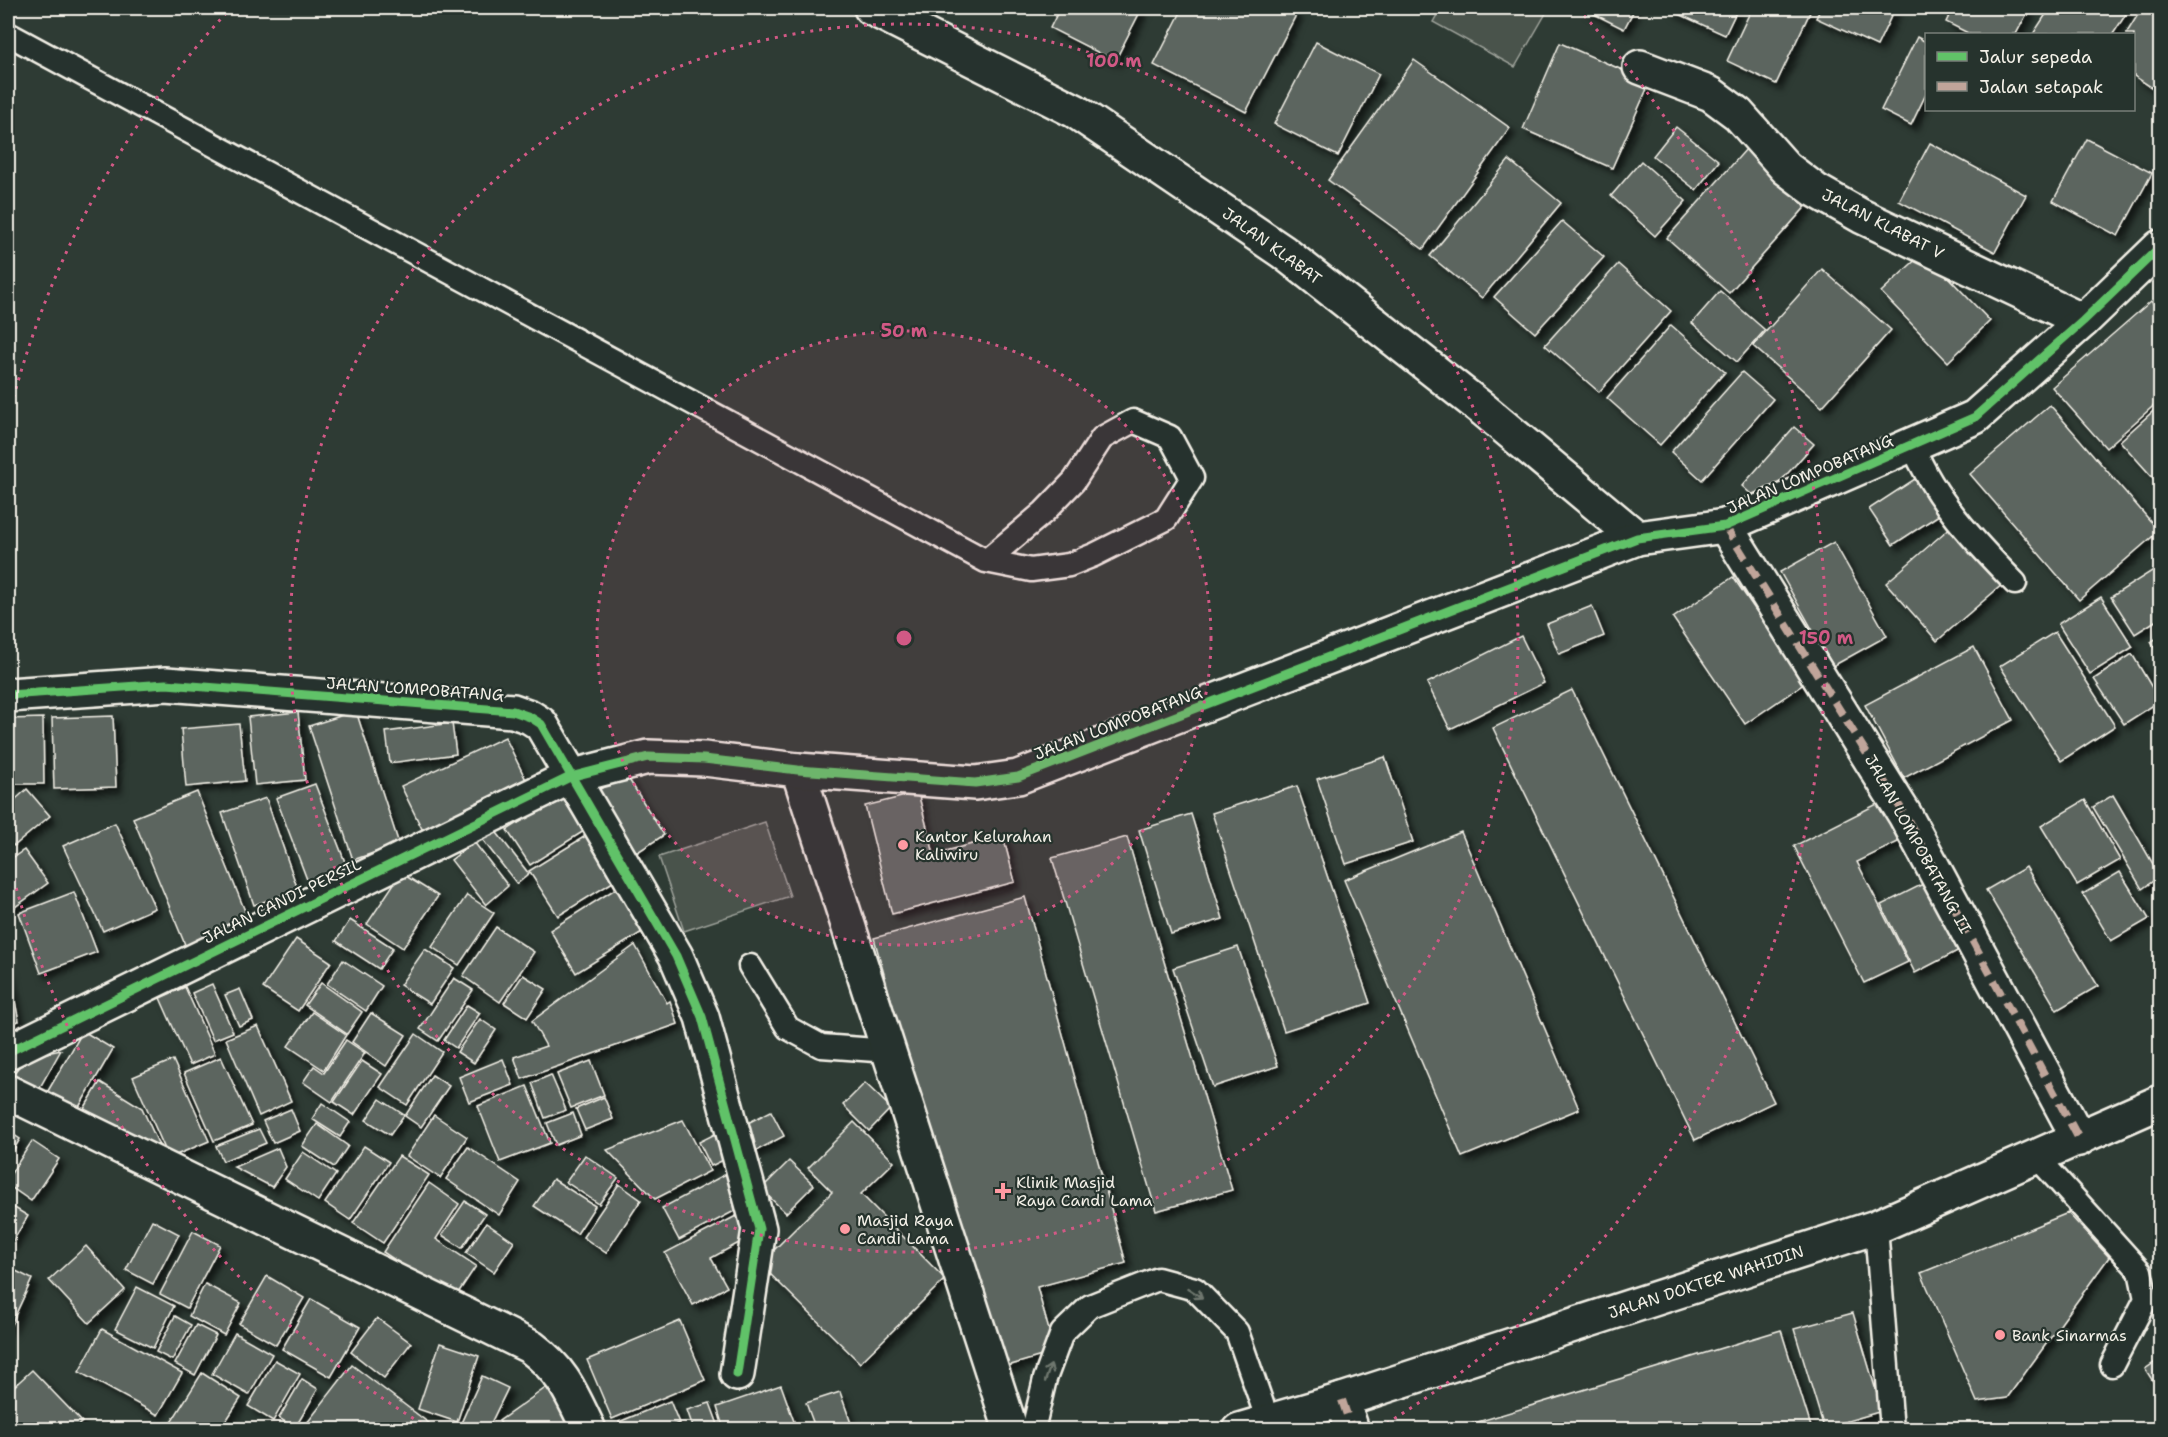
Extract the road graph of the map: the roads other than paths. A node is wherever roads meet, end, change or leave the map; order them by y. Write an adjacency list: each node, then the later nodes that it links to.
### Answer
1 (871, 8): 8 (main road, JALAN KLABAT)
2 (8, 34): 9 (lane)
3 (1640, 67): 5 (main road, JALAN KLABAT V)
4 (2158, 255): 5 (main road, JALAN LOMPOBATANG)
5 (2083, 321): 6 (main road, JALAN LOMPOBATANG)
6 (1913, 446): 7 (main road, JALAN LOMPOBATANG); 10 (lane)
7 (1725, 526): 8 (main road, JALAN LOMPOBATANG); 19 (main road, JALAN LOMPOBATANG II)
8 (1637, 538): 12 (main road, JALAN LOMPOBATANG)
9 (986, 561): 9 (lane)
10 (2015, 583)
11 (8, 695): 13 (main road, JALAN LOMPOBATANG)
12 (798, 770): 13 (main road, JALAN LOMPOBATANG); 15 (main road)
13 (570, 777): 16 (main road, JALAN CANDI PERSIL); 23 (main road)
14 (750, 966): 15 (lane)
15 (889, 1051): 27 (main road)
16 (8, 1052)
17 (8, 1092): 26 (main road)
18 (2160, 1102): 19 (main road, JALAN DOKTER WAHIDIN)
19 (2079, 1139): 20 (main road, JALAN DOKTER WAHIDIN)
20 (2037, 1157): 21 (main road, JALAN DOKTER WAHIDIN); 22 (lane)
21 (1876, 1227): 24 (main road, JALAN DOKTER WAHIDIN); 29 (lane)
22 (2112, 1365)
23 (737, 1374)
24 (1347, 1415): 25 (main road, JALAN DOKTER WAHIDIN)
25 (1254, 1425): 28 (lane, one-way to 25)
26 (589, 1430)
27 (1011, 1430)
28 (1033, 1430)
29 (1893, 1430)

